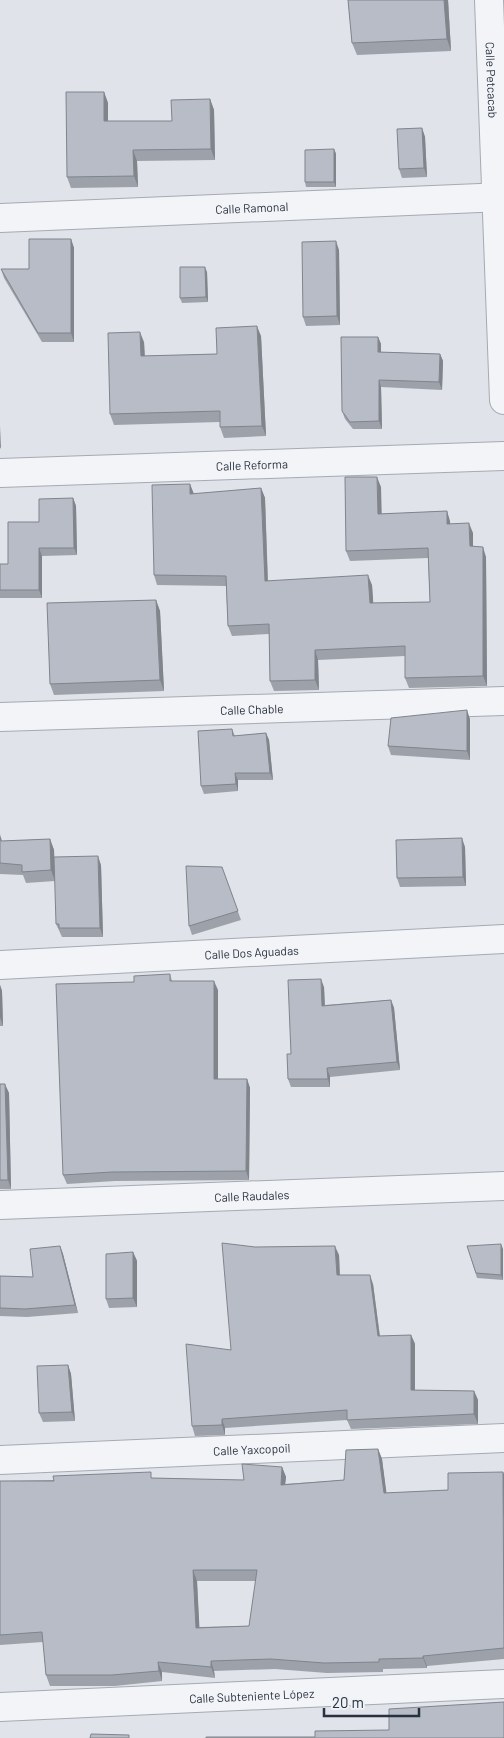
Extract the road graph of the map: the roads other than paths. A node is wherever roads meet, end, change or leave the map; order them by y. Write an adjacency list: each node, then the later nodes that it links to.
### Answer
1 (489, 0): 2 (street, Calle Petcacab)
2 (499, 198): 3 (street, Calle Ramonal); 4 (street, Calle Petcacab)
3 (0, 218)
4 (504, 400)
5 (504, 456): 6 (street, Calle Reforma)
6 (0, 473)
7 (504, 701): 8 (street, Calle Chable)
8 (0, 717)
9 (504, 940): 10 (street, Calle Dos Aguadas)
10 (0, 965)
11 (504, 1186): 12 (street, Calle Raudales)
12 (0, 1205)
13 (504, 1438): 14 (street, Calle Yaxcopoil)
14 (0, 1460)
15 (504, 1684): 16 (street, Calle Subteniente López)
16 (0, 1707)

